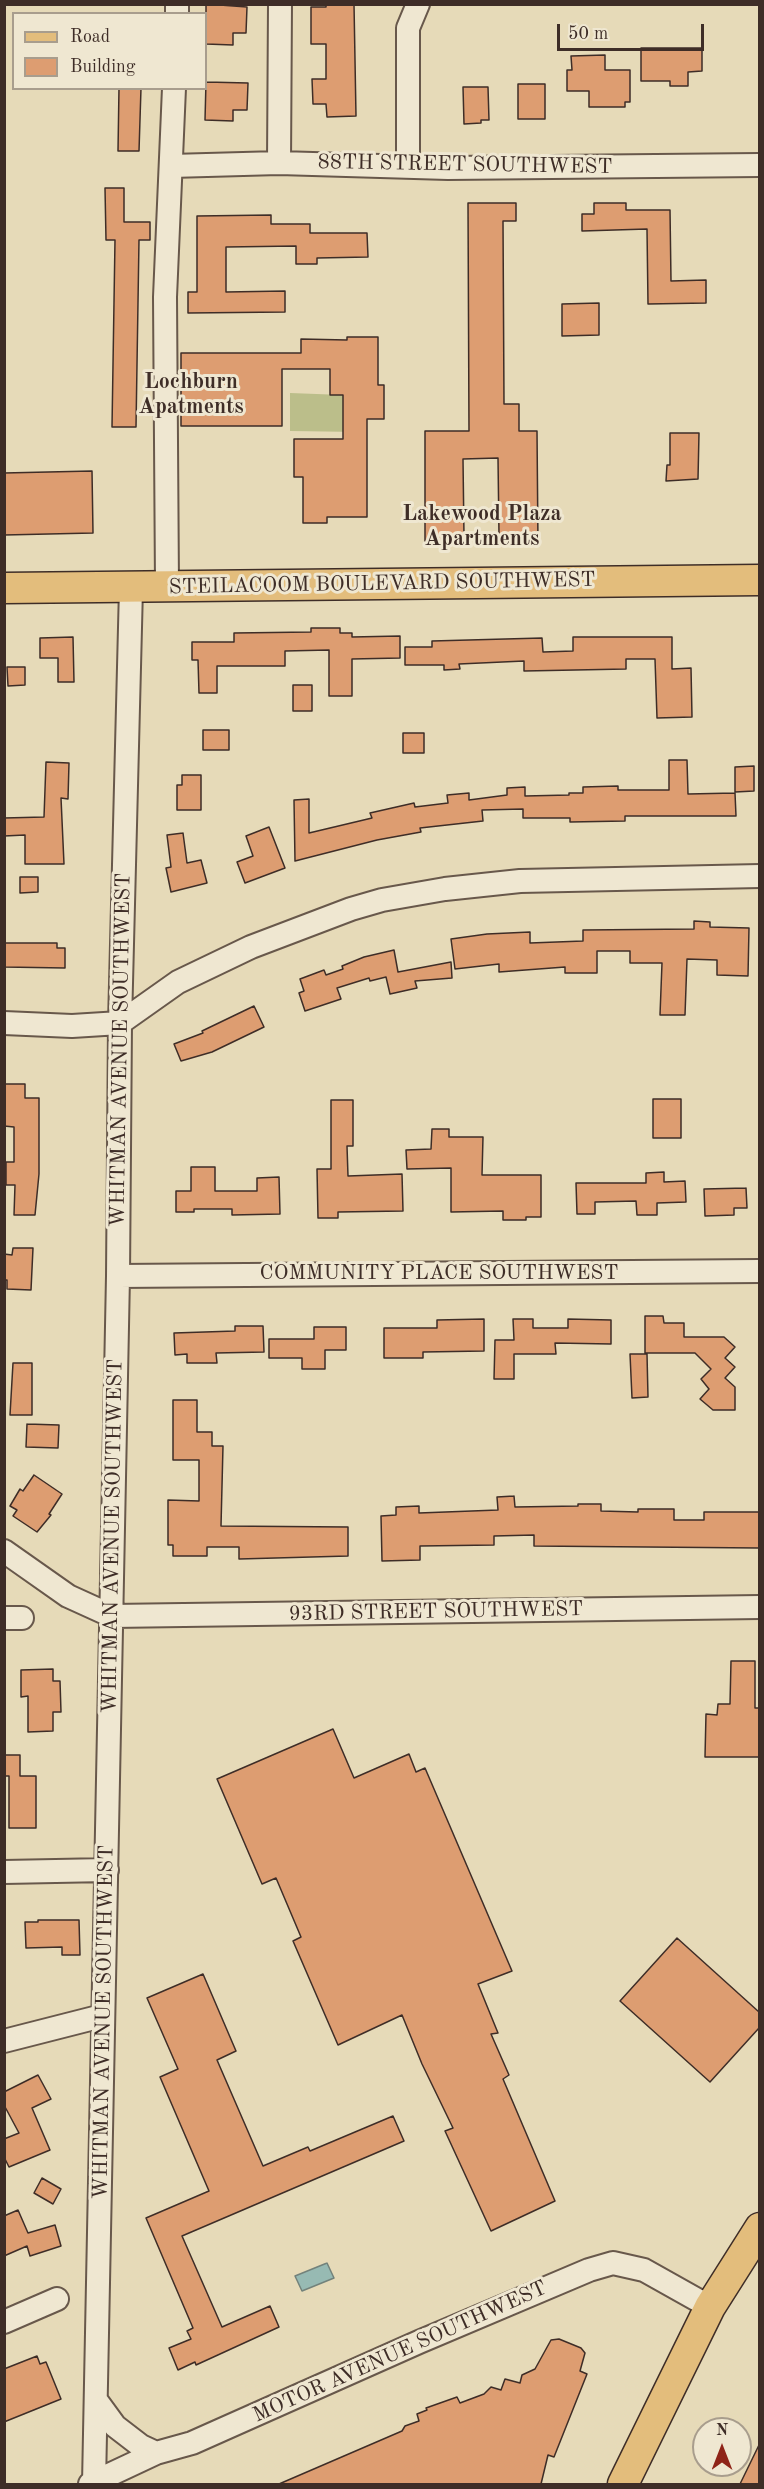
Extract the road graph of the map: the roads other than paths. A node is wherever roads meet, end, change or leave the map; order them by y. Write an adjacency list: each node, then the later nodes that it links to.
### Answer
1 (280, 4): 4 (street)
2 (418, 4): 5 (street)
3 (174, 90): 7 (street)
4 (279, 163): 5 (street, 88TH STREET SOUTHWEST); 7 (street, 88TH STREET SOUTHWEST)
5 (408, 165): 6 (street, 88TH STREET SOUTHWEST)
6 (759, 165)
7 (171, 166): 9 (street)
8 (759, 580): 9 (main road, STEILACOOM BOULEVARD SOUTHWEST)
9 (167, 586): 11 (main road, STEILACOOM BOULEVARD SOUTHWEST)
10 (4, 588): 11 (main road, STEILACOOM BOULEVARD SOUTHWEST)
11 (131, 588): 14 (street, WHITMAN AVENUE SOUTHWEST)
12 (759, 876): 14 (street)
13 (4, 1023): 14 (street)
14 (120, 1023): 16 (street, WHITMAN AVENUE SOUTHWEST)
15 (759, 1270): 16 (street, COMMUNITY PLACE SOUTHWEST)
16 (118, 1276): 19 (street, WHITMAN AVENUE SOUTHWEST)
17 (4, 1551): 19 (street)
18 (759, 1607): 19 (street, 93RD STREET SOUTHWEST)
19 (112, 1616): 20 (street, WHITMAN AVENUE SOUTHWEST)
20 (107, 1870): 21 (street); 22 (street, WHITMAN AVENUE SOUTHWEST)
21 (4, 1872)
22 (102, 2016): 23 (street); 28 (street, WHITMAN AVENUE SOUTHWEST)
23 (4, 2041)
24 (759, 2228): 26 (main road)
25 (57, 2299): 27 (street)
26 (710, 2307): 29 (street, MOTOR AVENUE SOUTHWEST); 31 (main road)
27 (4, 2322)
28 (96, 2400): 29 (street); 30 (street, WHITMAN AVENUE SOUTHWEST)
29 (156, 2453): 30 (street, MOTOR AVENUE SOUTHWEST)
30 (93, 2484)
31 (623, 2484)

